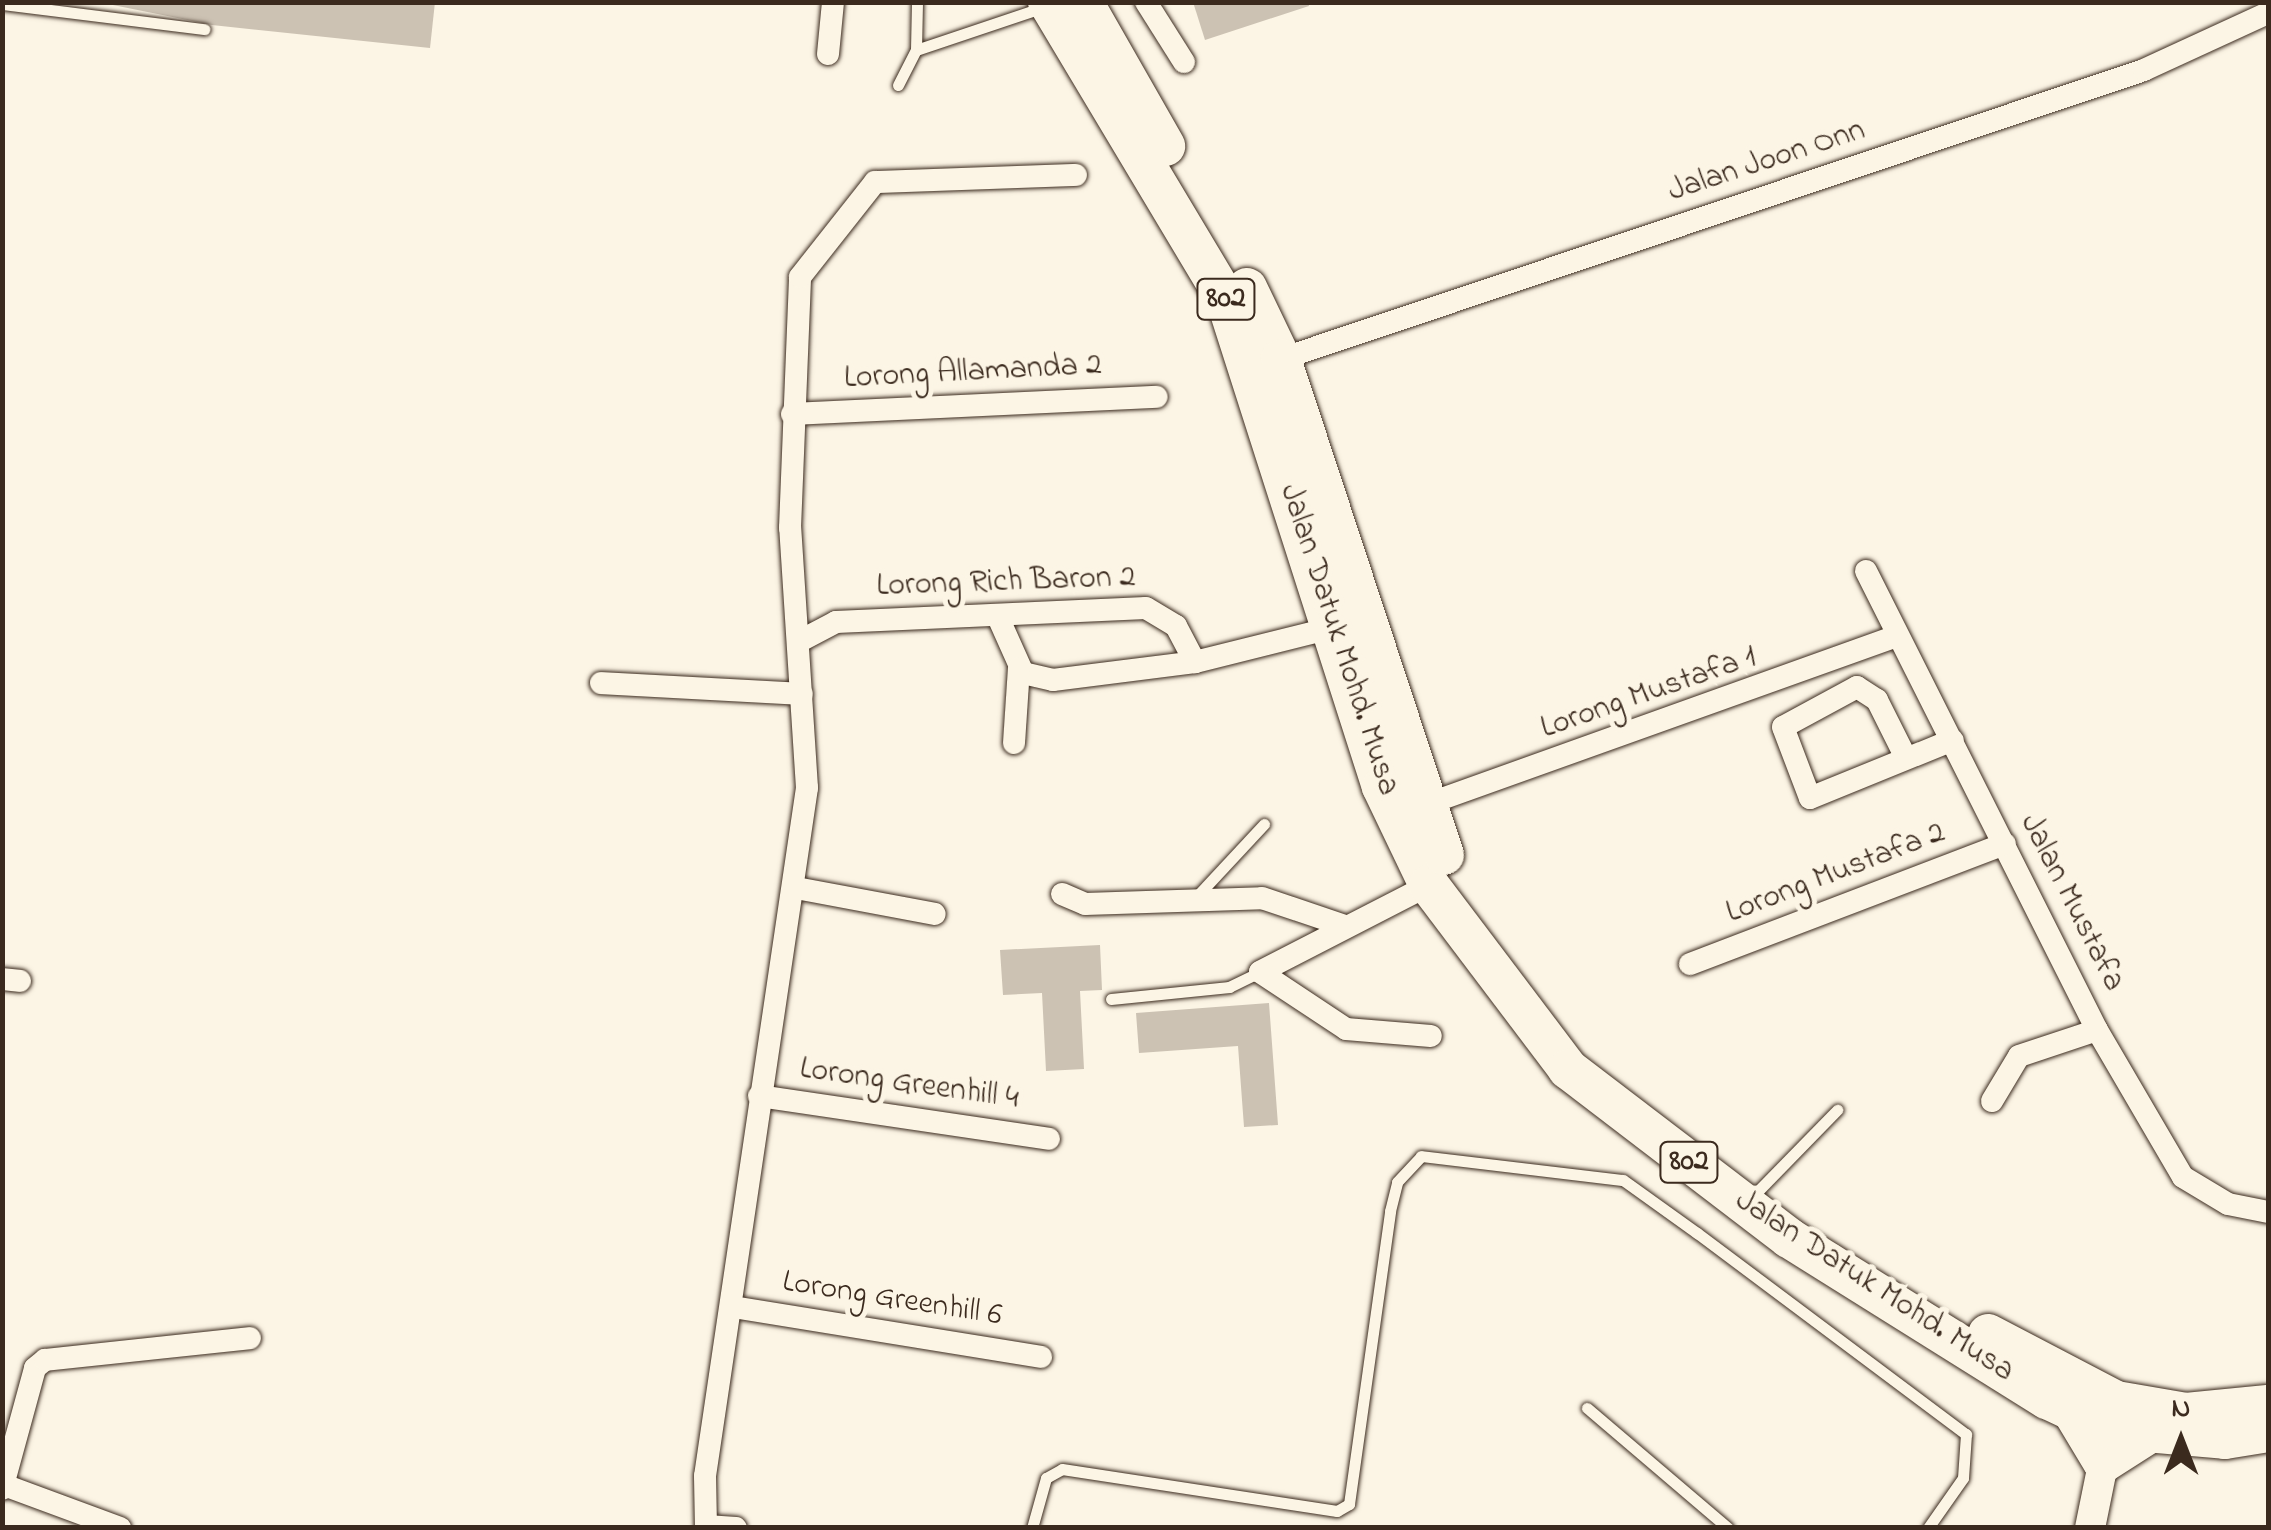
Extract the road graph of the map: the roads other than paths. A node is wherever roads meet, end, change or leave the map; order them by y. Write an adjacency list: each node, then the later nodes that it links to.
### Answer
1 (832, 2): 9 (street)
2 (918, 2): 8 (lane)
3 (1146, 2): 10 (street)
4 (2, 4): 7 (lane)
5 (1060, 4): 8 (lane); 13 (highway, Jalan Datuk Mohd. Musa / 802); 19 (highway, Jalan Datuk Mohd. Musa / 802)
6 (2268, 13): 13 (street, Jalan Joon Onn)
7 (204, 29)
8 (916, 50): 11 (lane)
9 (828, 54)
10 (1184, 62)
11 (898, 85)
12 (1076, 175): 15 (street)
13 (1282, 359): 17 (highway, Jalan Datuk Mohd. Musa / 802)
14 (1157, 397): 15 (street, Lorong Allamanda 2)
15 (792, 414): 21 (street)
16 (1866, 571): 20 (street, Jalan Mustafa)
17 (1355, 592): 19 (highway); 31 (highway, Jalan Datuk Mohd. Musa / 802)
18 (998, 617): 21 (street, Lorong Rich Baron 2); 22 (street, Lorong Rich Baron 2); 23 (street)
19 (1331, 628): 22 (street); 34 (highway, Jalan Datuk Mohd. Musa / 802)
20 (1894, 637): 25 (street, Lorong Mustafa 1); 28 (street, Jalan Mustafa)
21 (798, 642): 26 (street)
22 (1195, 662): 23 (street)
23 (1020, 668): 29 (street)
24 (602, 684): 26 (street)
25 (1768, 687): 27 (street); 31 (street, Lorong Mustafa 1)
26 (802, 694): 35 (street)
27 (1800, 711): 30 (street); 30 (street)
28 (1953, 740): 30 (street); 33 (street, Jalan Mustafa)
29 (1014, 743)
30 (1905, 756)
31 (1422, 806): 49 (highway, Jalan Datuk Mohd. Musa / 802)
32 (1264, 824): 37 (lane)
33 (2005, 844): 40 (street, Lorong Mustafa 2); 43 (street, Jalan Mustafa)
34 (1429, 885): 39 (street); 56 (highway, Jalan Datuk Mohd. Musa / 802)
35 (796, 888): 38 (street); 45 (street)
36 (1062, 894): 37 (street)
37 (1198, 895): 39 (street)
38 (935, 914)
39 (1346, 926): 41 (street)
40 (1690, 964)
41 (1260, 972): 42 (lane); 44 (street)
42 (1111, 999)
43 (2098, 1030): 46 (street); 50 (street, Jalan Mustafa)
44 (1431, 1036)
45 (760, 1096): 48 (street, Lorong Greenhill 4); 51 (street)
46 (1992, 1101)
47 (1838, 1110): 49 (lane)
48 (1049, 1139)
49 (1757, 1192): 54 (highway, Jalan Datuk Mohd. Musa / 802)
50 (2268, 1212)
51 (733, 1307): 53 (street, Lorong Greenhill 6); 61 (street)
52 (250, 1338): 60 (street)
53 (1041, 1357)
54 (2268, 1405)
55 (1587, 1408): 65 (lane)
56 (2071, 1410): 57 (highway, Jalan Datuk Mohd. Musa / 802); 59 (main road)
57 (2153, 1432): 58 (highway, Jalan Datuk Mohd. Musa / 802); 59 (main road)
58 (2268, 1432)
59 (2103, 1464): 67 (street)
60 (3, 1487): 62 (street)
61 (706, 1527): 63 (street)
62 (120, 1528)
63 (736, 1528)
64 (1032, 1528): 66 (lane)
65 (1728, 1528)
66 (1928, 1528)
67 (2090, 1528)

